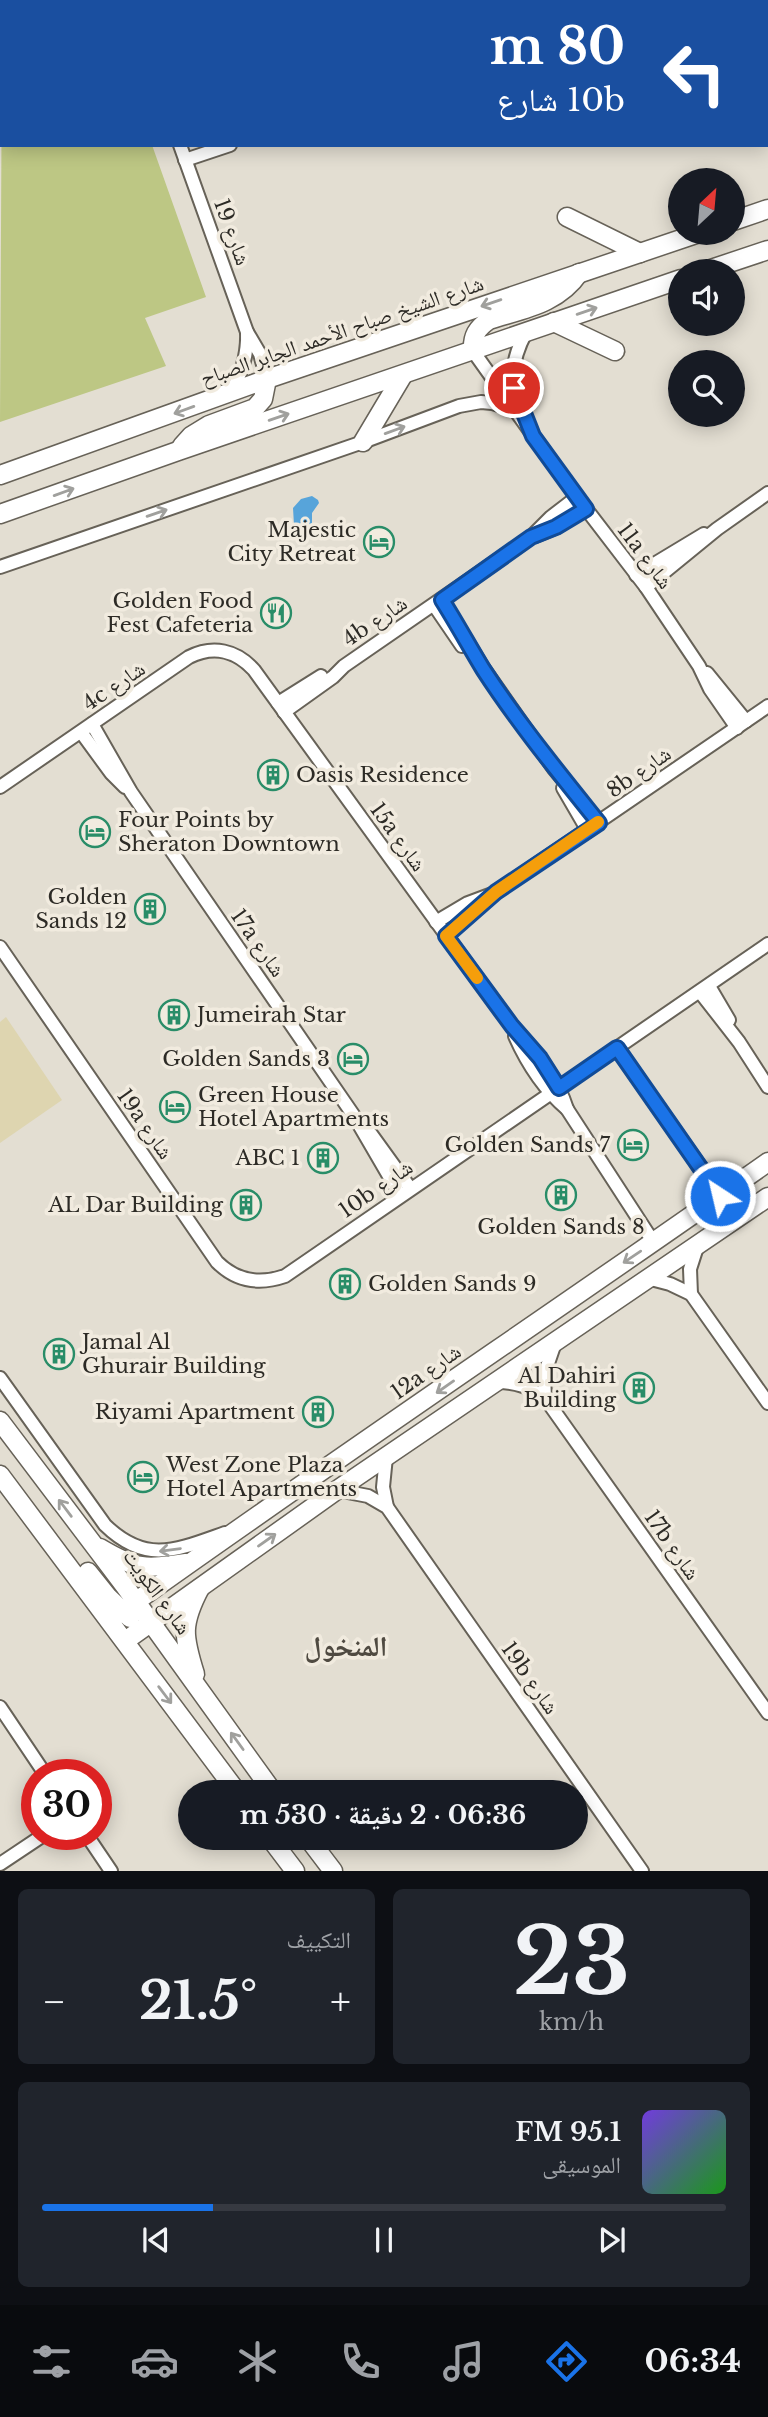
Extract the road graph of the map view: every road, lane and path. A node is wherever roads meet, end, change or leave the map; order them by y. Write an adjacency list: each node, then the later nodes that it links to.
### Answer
1 (181, 147): 3 (street, شارع 19)
2 (224, 147): 3 (street)
3 (185, 160): 14 (street, شارع 19)
4 (768, 195): 5 (main road)
5 (760, 212)
6 (566, 217): 9 (main road)
7 (668, 244): 9 (main road, شارع الشيخ صباح الأحمد الجابر الصباح)
8 (768, 250): 10 (main road)
9 (640, 253): 11 (main road, شارع الشيخ صباح الأحمد الجابر الصباح)
10 (741, 259)
11 (579, 273): 16 (main road); 19 (main road, شارع الشيخ صباح الأحمد الجابر الصباح, one-way to 19)
12 (668, 284): 13 (main road, one-way to 12)
13 (554, 323): 15 (main road); 17 (main road)
14 (247, 332): 19 (street, شارع 19); 20 (street, شارع 19)
15 (527, 332): 16 (main road); 22 (street, 11a شارع)
16 (473, 351): 18 (main road); 21 (street, 11a شارع)
17 (615, 351)
18 (402, 375): 23 (main road); 24 (main road, one-way to 18)
19 (267, 379): 20 (main road, شارع الشيخ صباح الأحمد الجابر الصباح); 24 (main road)
20 (230, 394): 25 (main road, شارع الشيخ صباح الأحمد الجابر الصباح, one-way to 25)
21 (514, 410): 22 (street, 11a شارع); 23 (street, one-way to 21)
22 (533, 436): 27 (street, 11a شارع)
23 (363, 442): 32 (street, one-way to 23)
24 (178, 451): 29 (main road, one-way to 24)
25 (0, 475)
26 (768, 493): 30 (street)
27 (577, 497): 28 (street, 11a شارع); 31 (street, 4b شارع)
28 (586, 509): 31 (street, 4b شارع); 33 (street, 11a شارع)
29 (0, 514)
30 (718, 528): 33 (street); 34 (street)
31 (531, 537): 35 (street, 4b شارع)
32 (0, 567)
33 (636, 575): 34 (street, 11a شارع)
34 (646, 587): 39 (street, 11a شارع)
35 (438, 603): 38 (street, 4b شارع); 42 (street)
36 (254, 670): 38 (street, 15a شارع); 40 (street, 4c شارع)
37 (768, 706): 39 (street, 8b شارع)
38 (281, 708): 44 (street, 15a شارع)
39 (741, 724): 42 (street, 8b شارع)
40 (86, 728): 41 (street, 4c شارع); 53 (street, 17a شارع)
41 (0, 787)
42 (593, 827): 43 (street, 8b شارع)
43 (496, 892): 44 (street, 8b شارع); 45 (street, 8b شارع)
44 (436, 922): 45 (street, 15a شارع)
45 (446, 936): 51 (street, 15a شارع)
46 (768, 944): 48 (street, 10b شارع)
47 (0, 947): 58 (street, 19a شارع)
48 (704, 989): 49 (street, 10b شارع); 50 (street)
49 (617, 1048): 51 (street, 10b شارع); 54 (street)
50 (768, 1087)
51 (555, 1091): 53 (street, 10b شارع); 56 (street, 15a شارع)
52 (768, 1162): 54 (main road, 12a شارع)
53 (405, 1192): 58 (street, 10b شارع)
54 (720, 1196): 56 (main road, 12a شارع)
55 (768, 1197): 57 (main road)
56 (654, 1243): 71 (main road, 12a شارع, one-way to 71)
57 (698, 1244): 59 (main road); 60 (street)
58 (285, 1276)
59 (647, 1278): 60 (street); 61 (main road)
60 (691, 1294): 65 (street)
61 (555, 1343): 63 (main road); 64 (street)
62 (0, 1378): 71 (street, one-way to 62)
63 (497, 1382): 64 (street); 67 (main road)
64 (545, 1398): 81 (street, 17b شارع)
65 (767, 1398)
66 (0, 1421): 72 (main road, شارع الكويت, one-way to 66)
67 (386, 1457): 69 (main road); 70 (street, 19b شارع)
68 (1, 1477): 76 (main road)
69 (337, 1490): 70 (street); 74 (main road, one-way to 69)
70 (387, 1507): 93 (street, 19b شارع)
71 (235, 1530): 73 (main road, 12a شارع)
72 (93, 1544): 73 (main road); 75 (main road, شارع الكويت)
73 (190, 1562): 75 (main road, 12a شارع)
74 (201, 1586): 77 (main road); 79 (main road)
75 (136, 1601): 76 (main road, 12a شارع); 77 (main road, شارع الكويت)
76 (115, 1616): 77 (main road); 78 (main road)
77 (151, 1621): 78 (main road); 79 (main road, شارع الكويت)
78 (125, 1641): 83 (main road, one-way to 83)
79 (200, 1691): 84 (main road, شارع الكويت, one-way to 79)
80 (0, 1707): 82 (street)
81 (768, 1713)
82 (36, 1759)
83 (228, 1780)
84 (264, 1780)
85 (21, 1850): 89 (street)
86 (97, 1850): 90 (street)
87 (280, 1850): 91 (main road)
88 (317, 1850): 92 (main road)
89 (0, 1864)
90 (111, 1871)
91 (295, 1871)
92 (333, 1871)
93 (642, 1871)

